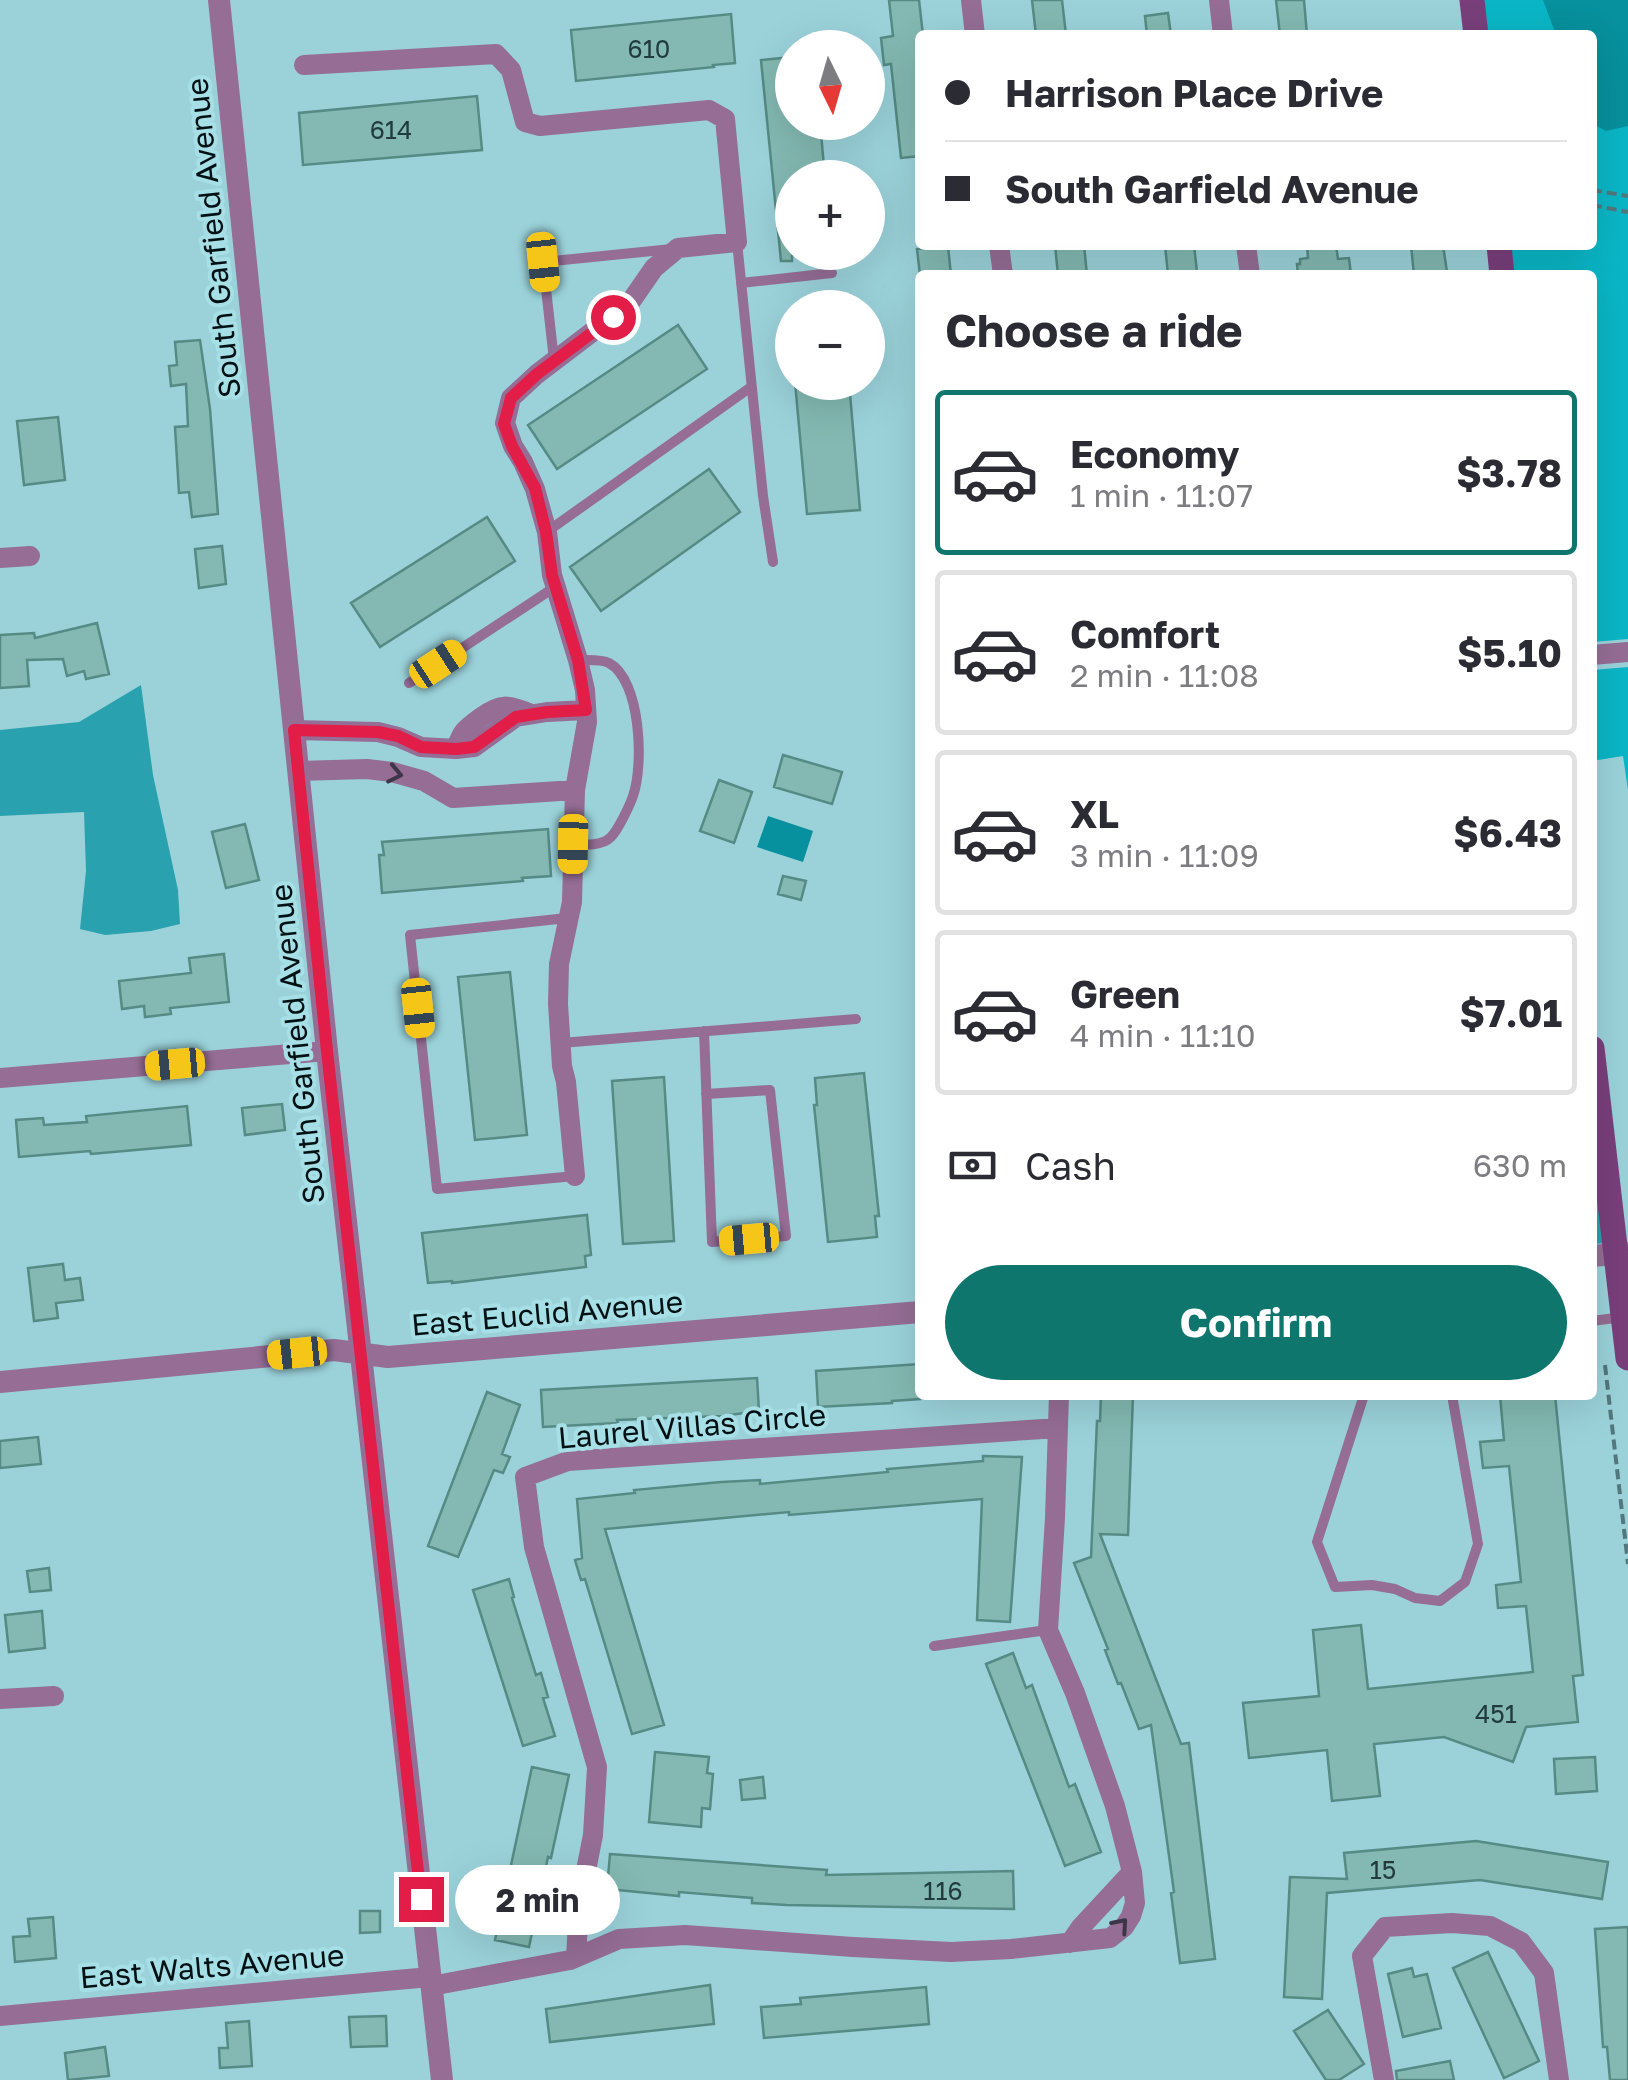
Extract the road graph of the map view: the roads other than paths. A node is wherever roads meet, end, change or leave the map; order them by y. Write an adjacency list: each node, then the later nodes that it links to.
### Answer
1 (219, 0): 25 (street, South Garfield Avenue)
2 (971, 0): 5 (street)
3 (1220, 0): 6 (street)
4 (1472, 0): 7 (main road)
5 (974, 30)
6 (1223, 30)
7 (1475, 30)
8 (304, 65): 9 (street)
9 (737, 242): 10 (street); 12 (lane)
10 (678, 248): 13 (street); 13 (lane)
11 (832, 273): 12 (lane)
12 (741, 283): 14 (lane)
13 (554, 361): 15 (street)
14 (751, 387): 15 (lane); 18 (lane)
15 (546, 532): 19 (street)
16 (30, 556): 17 (street)
17 (0, 558)
18 (773, 562)
19 (556, 586): 22 (street); 23 (lane)
20 (1628, 652): 21 (street)
21 (1597, 655)
22 (578, 660): 24 (street); 28 (lane)
23 (409, 683)
24 (586, 710): 25 (street); 27 (street)
25 (294, 730): 26 (street, South Garfield Avenue)
26 (298, 771): 27 (street, one-way to 27); 33 (street, South Garfield Avenue)
27 (575, 790): 28 (street)
28 (573, 844): 29 (street)
29 (568, 918): 32 (street); 37 (lane)
30 (856, 1019): 31 (lane)
31 (704, 1031): 32 (lane); 35 (lane)
32 (561, 1043): 37 (street)
33 (327, 1051): 34 (street); 42 (street, South Garfield Avenue)
34 (0, 1078)
35 (706, 1094): 35 (lane)
36 (1597, 1097): 38 (main road)
37 (575, 1176)
38 (1613, 1254): 40 (main road)
39 (915, 1312): 42 (street, East Euclid Avenue)
40 (1624, 1317): 41 (lane); 43 (main road)
41 (1597, 1320)
42 (362, 1354): 44 (street, East Euclid Avenue); 56 (street, South Garfield Avenue)
43 (1616, 1359)
44 (0, 1382)
45 (1059, 1400): 48 (street)
46 (1362, 1400): 47 (lane)
47 (1453, 1400)
48 (1058, 1428): 49 (street); 55 (street, Laurel Villas Circle)
49 (1048, 1630): 50 (lane); 53 (street)
50 (934, 1646)
51 (54, 1696): 52 (street)
52 (0, 1699)
53 (1132, 1872): 54 (street); 54 (street, one-way to 53)
54 (1070, 1943): 55 (street)
55 (576, 1957): 56 (street)
56 (430, 1982): 57 (street, East Walts Avenue); 58 (street, South Garfield Avenue)
57 (0, 2016)
58 (442, 2080)
59 (1384, 2080): 60 (street)
60 (1559, 2080)

